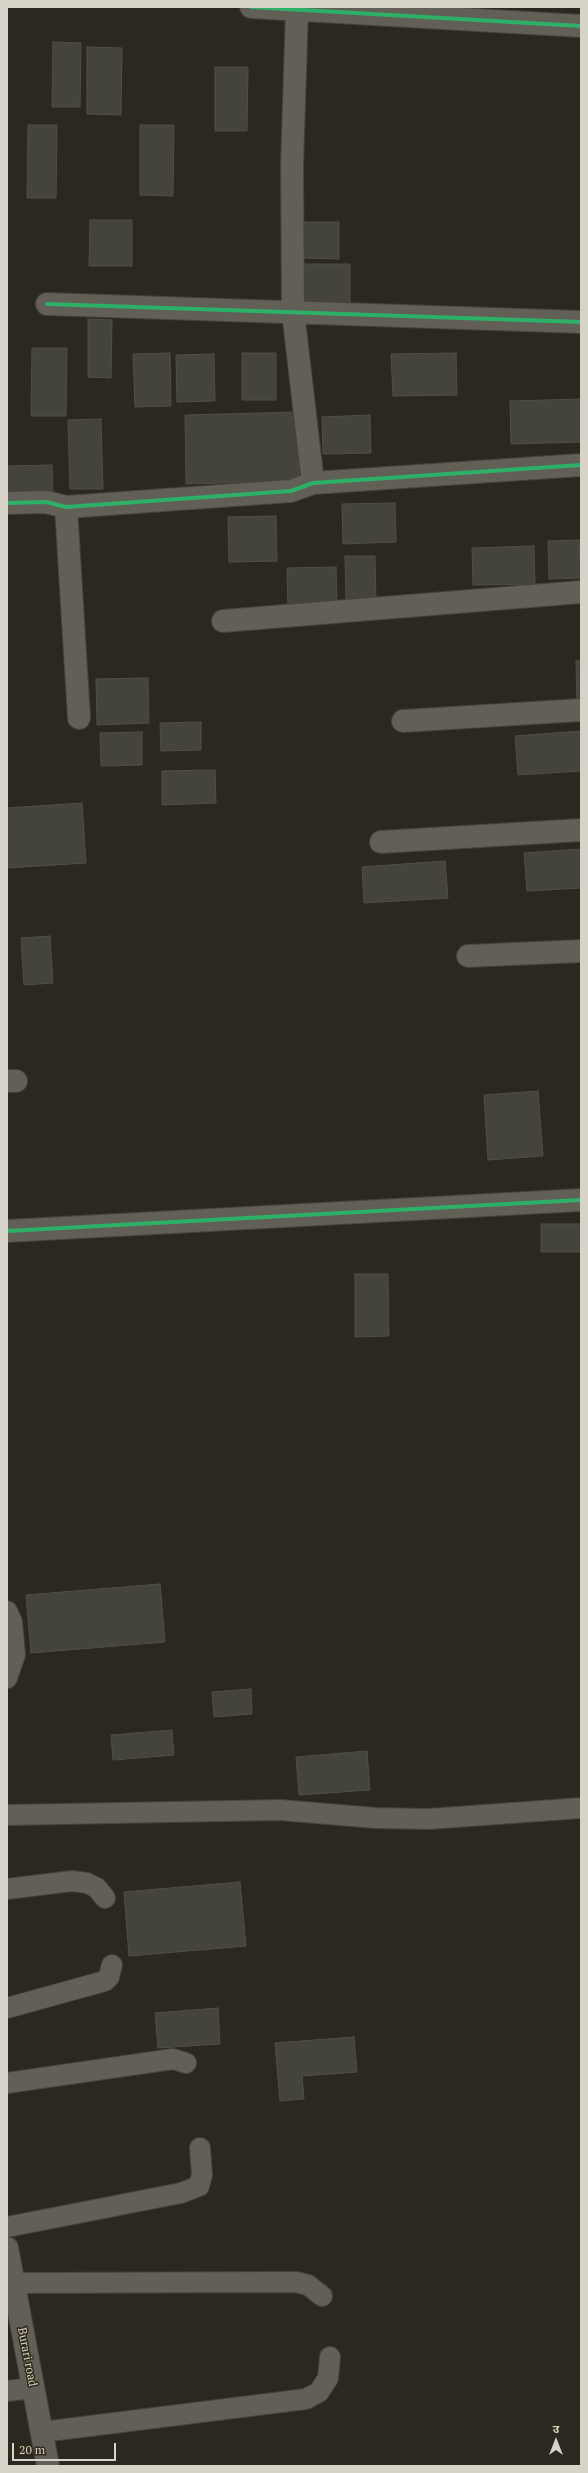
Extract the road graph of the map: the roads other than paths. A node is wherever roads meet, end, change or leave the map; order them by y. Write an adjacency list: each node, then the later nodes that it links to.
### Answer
1 (250, 7): 2 (street)
2 (297, 9): 3 (street); 5 (street)
3 (581, 26)
4 (47, 304): 5 (street)
5 (293, 312): 6 (street); 8 (street)
6 (581, 322)
7 (581, 465): 8 (street)
8 (313, 483): 10 (street)
9 (7, 503): 10 (street)
10 (66, 507): 14 (street)
11 (581, 592): 12 (street)
12 (223, 621)
13 (581, 710): 15 (street)
14 (79, 718)
15 (403, 721)
16 (581, 830): 17 (street)
17 (381, 842)
18 (581, 951): 19 (street)
19 (468, 956)
20 (581, 1200): 21 (street)
21 (7, 1231)
22 (7, 1611): 23 (lane)
23 (7, 1678)
24 (581, 1808): 25 (lane)
25 (7, 1815)
26 (7, 1889): 27 (lane)
27 (105, 1898)
28 (112, 1965): 29 (lane)
29 (7, 2008)
30 (186, 2063): 31 (lane)
31 (7, 2083)
32 (200, 2148): 33 (lane)
33 (7, 2227)
34 (7, 2248): 35 (street, Burari road)
35 (13, 2283): 36 (lane); 38 (street, Burari road)
36 (322, 2296)
37 (330, 2358): 40 (lane)
38 (33, 2388): 39 (lane); 40 (street, Burari road)
39 (7, 2391)
40 (42, 2432): 41 (street, Burari road)
41 (48, 2466)

